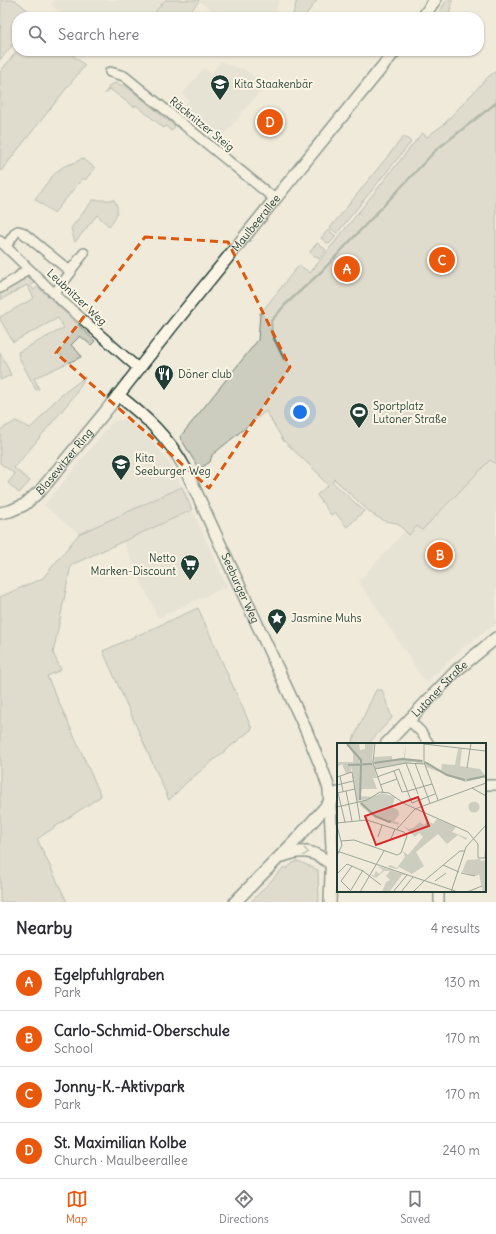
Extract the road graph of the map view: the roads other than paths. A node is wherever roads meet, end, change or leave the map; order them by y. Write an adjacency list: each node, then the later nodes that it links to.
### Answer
1 (435, 0): 2 (street)
2 (426, 12)
3 (392, 56): 5 (street, Maulbeerallee)
4 (110, 72): 5 (street, Räcknitzer Steig)
5 (275, 199): 12 (street, Maulbeerallee)
6 (3, 243): 8 (street, Leubnitzer Weg); 9 (street)
7 (84, 253): 9 (street)
8 (28, 268): 10 (street); 11 (street, Leubnitzer Weg)
9 (70, 271): 11 (street)
10 (0, 288)
11 (55, 294): 12 (street, Leubnitzer Weg)
12 (139, 369): 13 (street, Maulbeerallee)
13 (118, 395): 14 (street, Blasewitzer Ring); 20 (street, Seeburger Weg)
14 (0, 513)
15 (496, 638): 16 (street, Lutoner Straße)
16 (409, 720): 17 (street, Lutoner Straße); 18 (street)
17 (387, 743)
18 (428, 743)
19 (337, 794): 20 (street)
20 (330, 802): 21 (street); 22 (street, Seeburger Weg)
21 (279, 858): 22 (street, one-way to 22); 23 (street)
22 (330, 864): 24 (street, Seeburger Weg)
23 (235, 902)
24 (330, 902)

